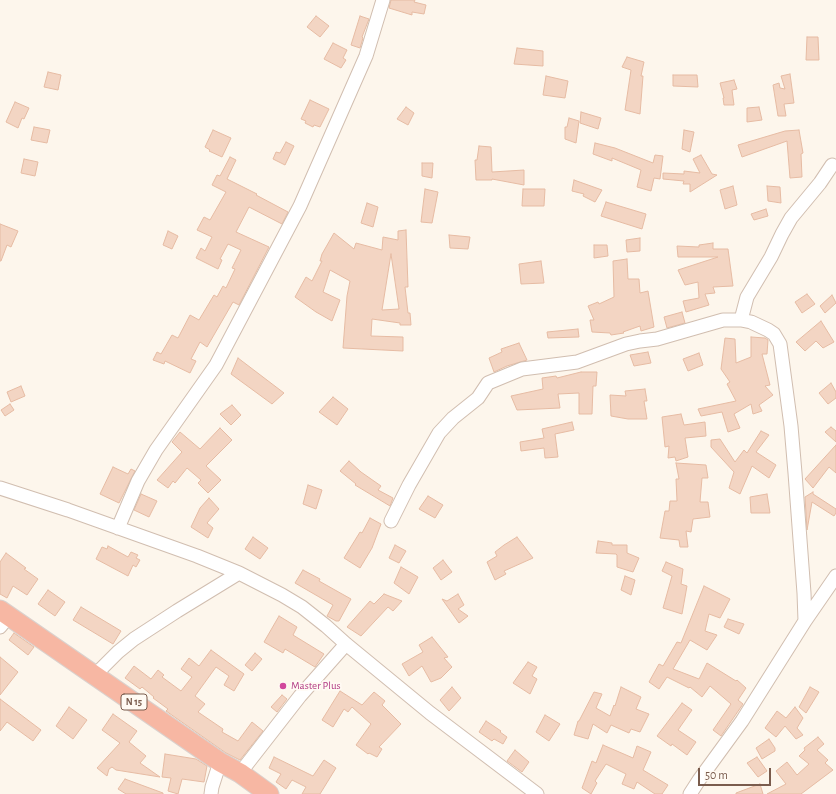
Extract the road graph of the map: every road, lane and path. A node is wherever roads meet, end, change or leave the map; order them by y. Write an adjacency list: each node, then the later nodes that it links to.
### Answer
1 (383, 0): 6 (street)
2 (832, 165): 3 (street)
3 (741, 320): 5 (street); 10 (street)
4 (0, 488): 6 (street)
5 (391, 521)
6 (118, 528): 7 (street)
7 (239, 573): 11 (street); 12 (street)
8 (836, 576): 10 (street)
9 (3, 617): 12 (highway, N 15)
10 (805, 621): 18 (street)
11 (346, 644): 14 (street); 17 (street)
12 (95, 675): 13 (highway, N 15)
13 (220, 762): 14 (highway, N 15); 15 (street)
14 (240, 773): 16 (highway, N 15)
15 (211, 794)
16 (268, 794)
17 (537, 794)
18 (690, 794)

